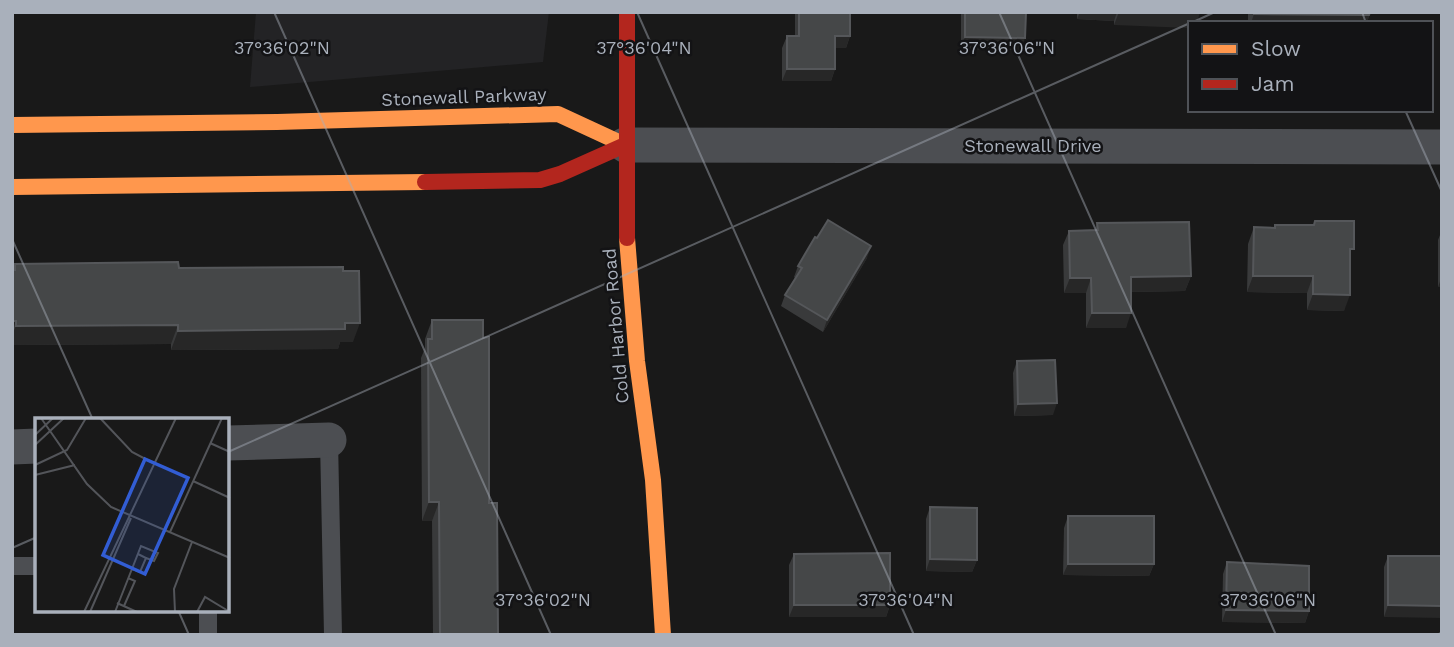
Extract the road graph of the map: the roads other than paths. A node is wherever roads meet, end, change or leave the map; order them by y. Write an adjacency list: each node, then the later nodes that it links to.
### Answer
1 (628, 12): 3 (street, Cold Harbor Road)
2 (12, 125): 3 (street, Stonewall Parkway)
3 (625, 145): 4 (street, Stonewall Drive); 5 (street); 15 (street, Cold Harbor Road)
4 (1442, 147)
5 (12, 187)
6 (329, 440): 7 (street); 14 (lane)
7 (229, 443)
8 (35, 446): 9 (street)
9 (12, 447)
10 (12, 566): 11 (lane)
11 (35, 566)
12 (208, 612): 13 (lane)
13 (208, 635)
14 (333, 635)
15 (663, 635)

